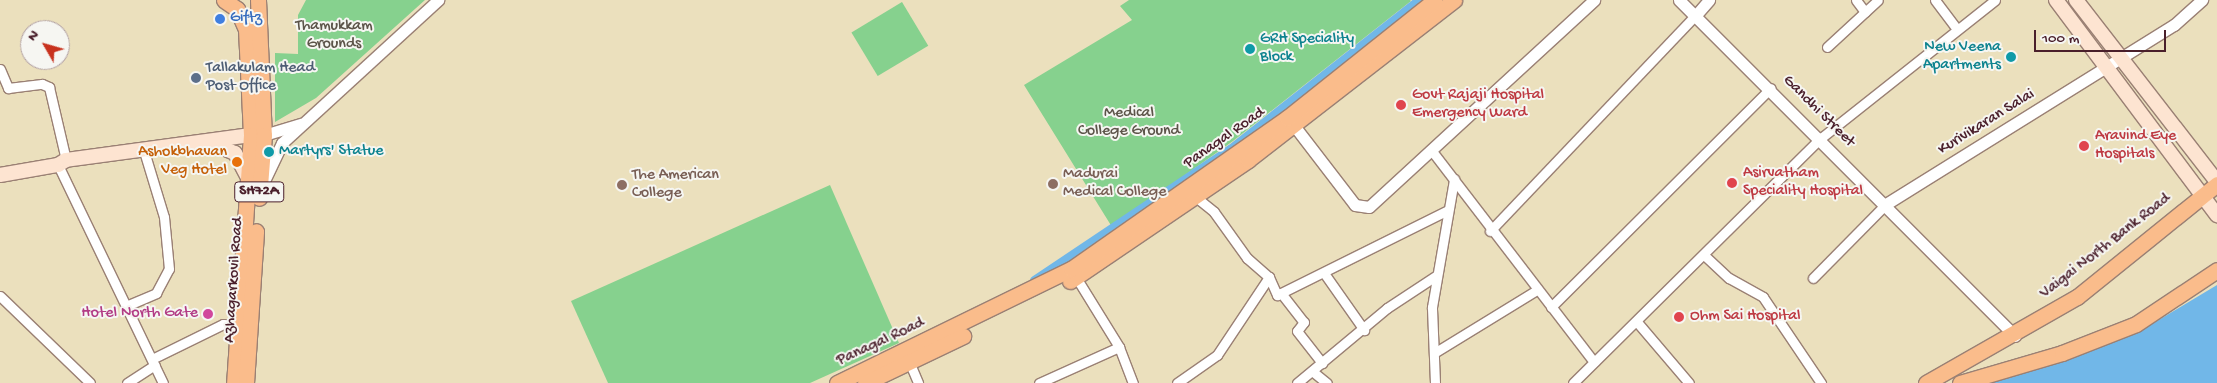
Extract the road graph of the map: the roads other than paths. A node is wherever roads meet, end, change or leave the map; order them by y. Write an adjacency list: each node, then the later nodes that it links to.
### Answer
1 (224, 0): 27 (main road, Azhagarkovil Road / SH72A)
2 (251, 0): 70 (street)
3 (258, 0): 27 (main road, Azhagarkovil Road / SH72A)
4 (438, 0): 26 (street)
5 (1435, 0): 25 (main road, Panagal Road)
6 (1454, 0): 25 (main road, Panagal Road)
7 (1594, 0): 30 (street)
8 (1679, 0): 18 (street, Gandhi Street)
9 (1709, 0): 18 (street)
10 (1856, 0): 17 (street)
11 (1878, 0): 17 (street)
12 (1935, 0): 19 (street)
13 (1995, 0): 19 (street)
14 (2056, 0): 23 (main road)
15 (2076, 0): 21 (main road)
16 (2202, 0): 21 (street, Kurivikaran Salai)
17 (1865, 12): 20 (street)
18 (1696, 15): 24 (street, Gandhi Street); 42 (street)
19 (1957, 28): 28 (street)
20 (1826, 47)
21 (2119, 58): 23 (street, Kurivikaran Salai); 35 (main road)
22 (0, 69): 32 (street)
23 (2105, 70): 38 (main road); 39 (street, Kurivikaran Salai)
24 (1771, 88): 28 (street, Gandhi Street); 54 (street)
25 (1291, 122): 30 (street); 37 (main road, Panagal Road)
26 (304, 123): 27 (street); 36 (street)
27 (258, 135): 29 (main road); 36 (main road, Azhagarkovil Road / SH72A)
28 (1821, 138): 39 (street, Gandhi Street); 43 (street)
29 (208, 142): 31 (main road); 36 (main road)
30 (1432, 151): 34 (street)
31 (144, 152): 32 (main road); 53 (street)
32 (62, 162): 33 (main road); 53 (street)
33 (0, 175)
34 (1454, 180): 40 (street); 42 (street)
35 (2217, 183): 38 (main road, Vaigai North Bank Road)
36 (254, 193): 56 (main road, Azhagarkovil Road / SH72A); 71 (main road, Azhagarkovil Road / SH72A)
37 (1191, 193): 46 (main road, Panagal Road); 48 (street)
38 (2202, 195): 41 (main road); 58 (main road, Vaigai North Bank Road)
39 (1886, 204): 49 (street); 58 (street, Gandhi Street)
40 (1448, 210): 45 (street); 47 (street)
41 (2217, 215)
42 (1490, 231): 50 (street)
43 (1704, 255): 55 (street); 83 (street)
44 (2217, 270): 85 (main road)
45 (1324, 273): 51 (street); 57 (street)
46 (1074, 274): 59 (street); 61 (main road, Panagal Road)
47 (1437, 275): 57 (street); 60 (street)
48 (1270, 277): 51 (street); 77 (street)
49 (1813, 278)
50 (1537, 290): 54 (street); 60 (street)
51 (1281, 293): 64 (street)
52 (0, 296): 66 (street)
53 (126, 306): 62 (street)
54 (1551, 306): 63 (street)
55 (1637, 322): 63 (street); 82 (street)
56 (238, 324): 62 (street); 69 (main road, Azhagarkovil Road / SH72A)
57 (1364, 330): 64 (street)
58 (2015, 336): 84 (main road, Vaigai North Bank Road)
59 (1119, 347): 75 (street); 76 (street)
60 (1434, 353): 80 (street)
61 (907, 357): 72 (main road, Panagal Road); 73 (main road, Panagal Road); 74 (street)
62 (153, 362): 67 (street); 68 (street)
63 (1594, 362): 81 (street)
64 (1322, 364): 65 (street)
65 (1312, 371): 78 (street); 79 (street)
66 (90, 383)
67 (127, 383)
68 (164, 383)
69 (234, 383)
70 (238, 383)
71 (246, 383)
72 (837, 383)
73 (865, 383)
74 (918, 383)
75 (1039, 383)
76 (1133, 383)
77 (1177, 383)
78 (1297, 383)
79 (1327, 383)
80 (1435, 383)
81 (1573, 383)
82 (1689, 383)
83 (1821, 383)
84 (1926, 383)
85 (1960, 383)

